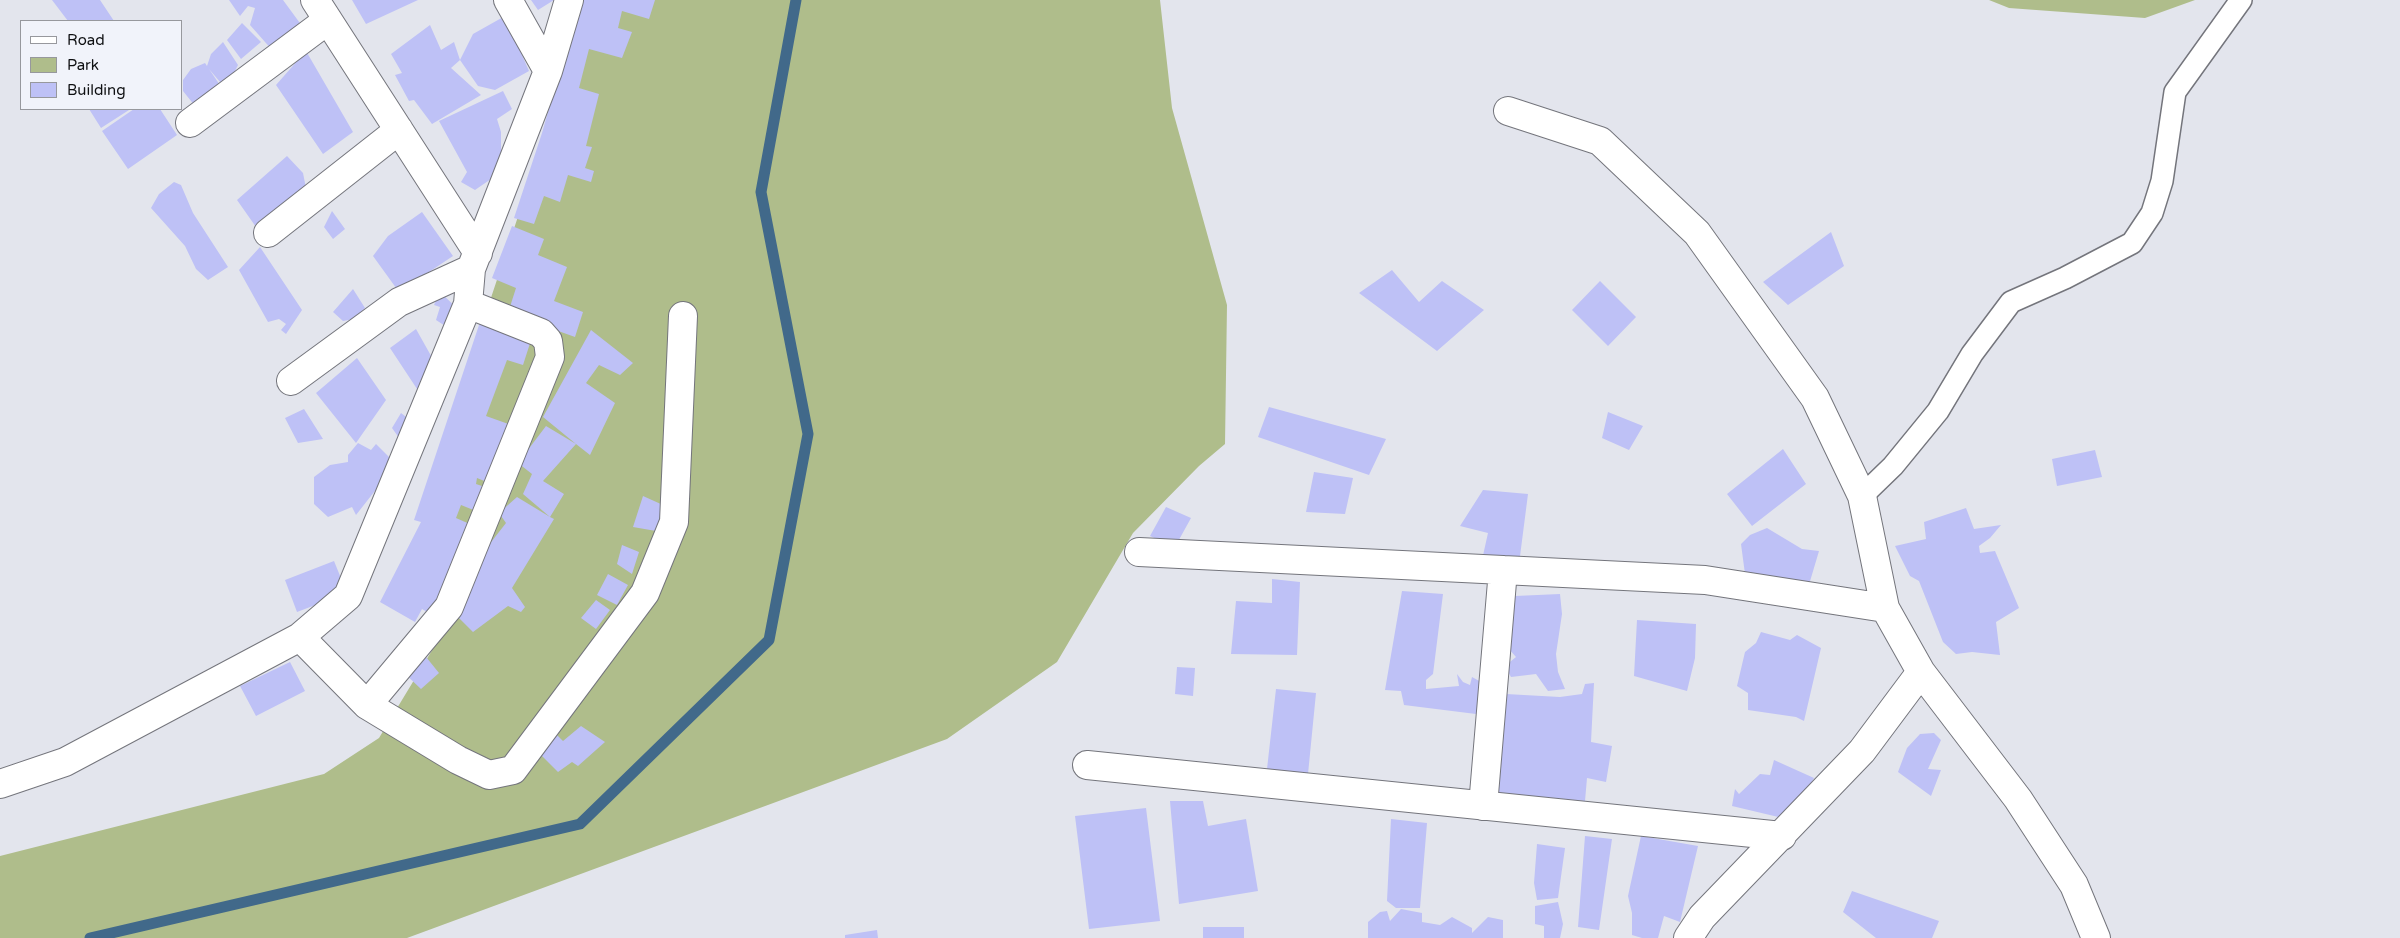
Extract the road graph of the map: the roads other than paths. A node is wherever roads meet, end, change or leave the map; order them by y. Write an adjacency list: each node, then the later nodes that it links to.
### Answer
1 (508, 0): 5 (street)
2 (569, 0): 5 (street)
3 (2240, 0): 14 (lane)
4 (321, 10): 7 (street); 8 (street)
5 (548, 71): 10 (street)
6 (1508, 111): 14 (street)
7 (190, 123)
8 (399, 130): 9 (street); 10 (street)
9 (268, 233)
10 (474, 261): 11 (street); 13 (street)
11 (468, 304): 18 (street); 20 (street)
12 (683, 316): 20 (street)
13 (291, 381)
14 (1862, 496): 17 (street)
15 (1139, 552): 16 (street)
16 (1503, 570): 17 (street); 23 (street)
17 (1885, 608): 19 (street)
18 (300, 637): 20 (street); 22 (street)
19 (1921, 672): 24 (street); 26 (street)
20 (367, 705)
21 (1087, 765): 23 (street)
22 (0, 784)
23 (1483, 806): 24 (street)
24 (1782, 836): 25 (street)
25 (1688, 938)
26 (2096, 938)

